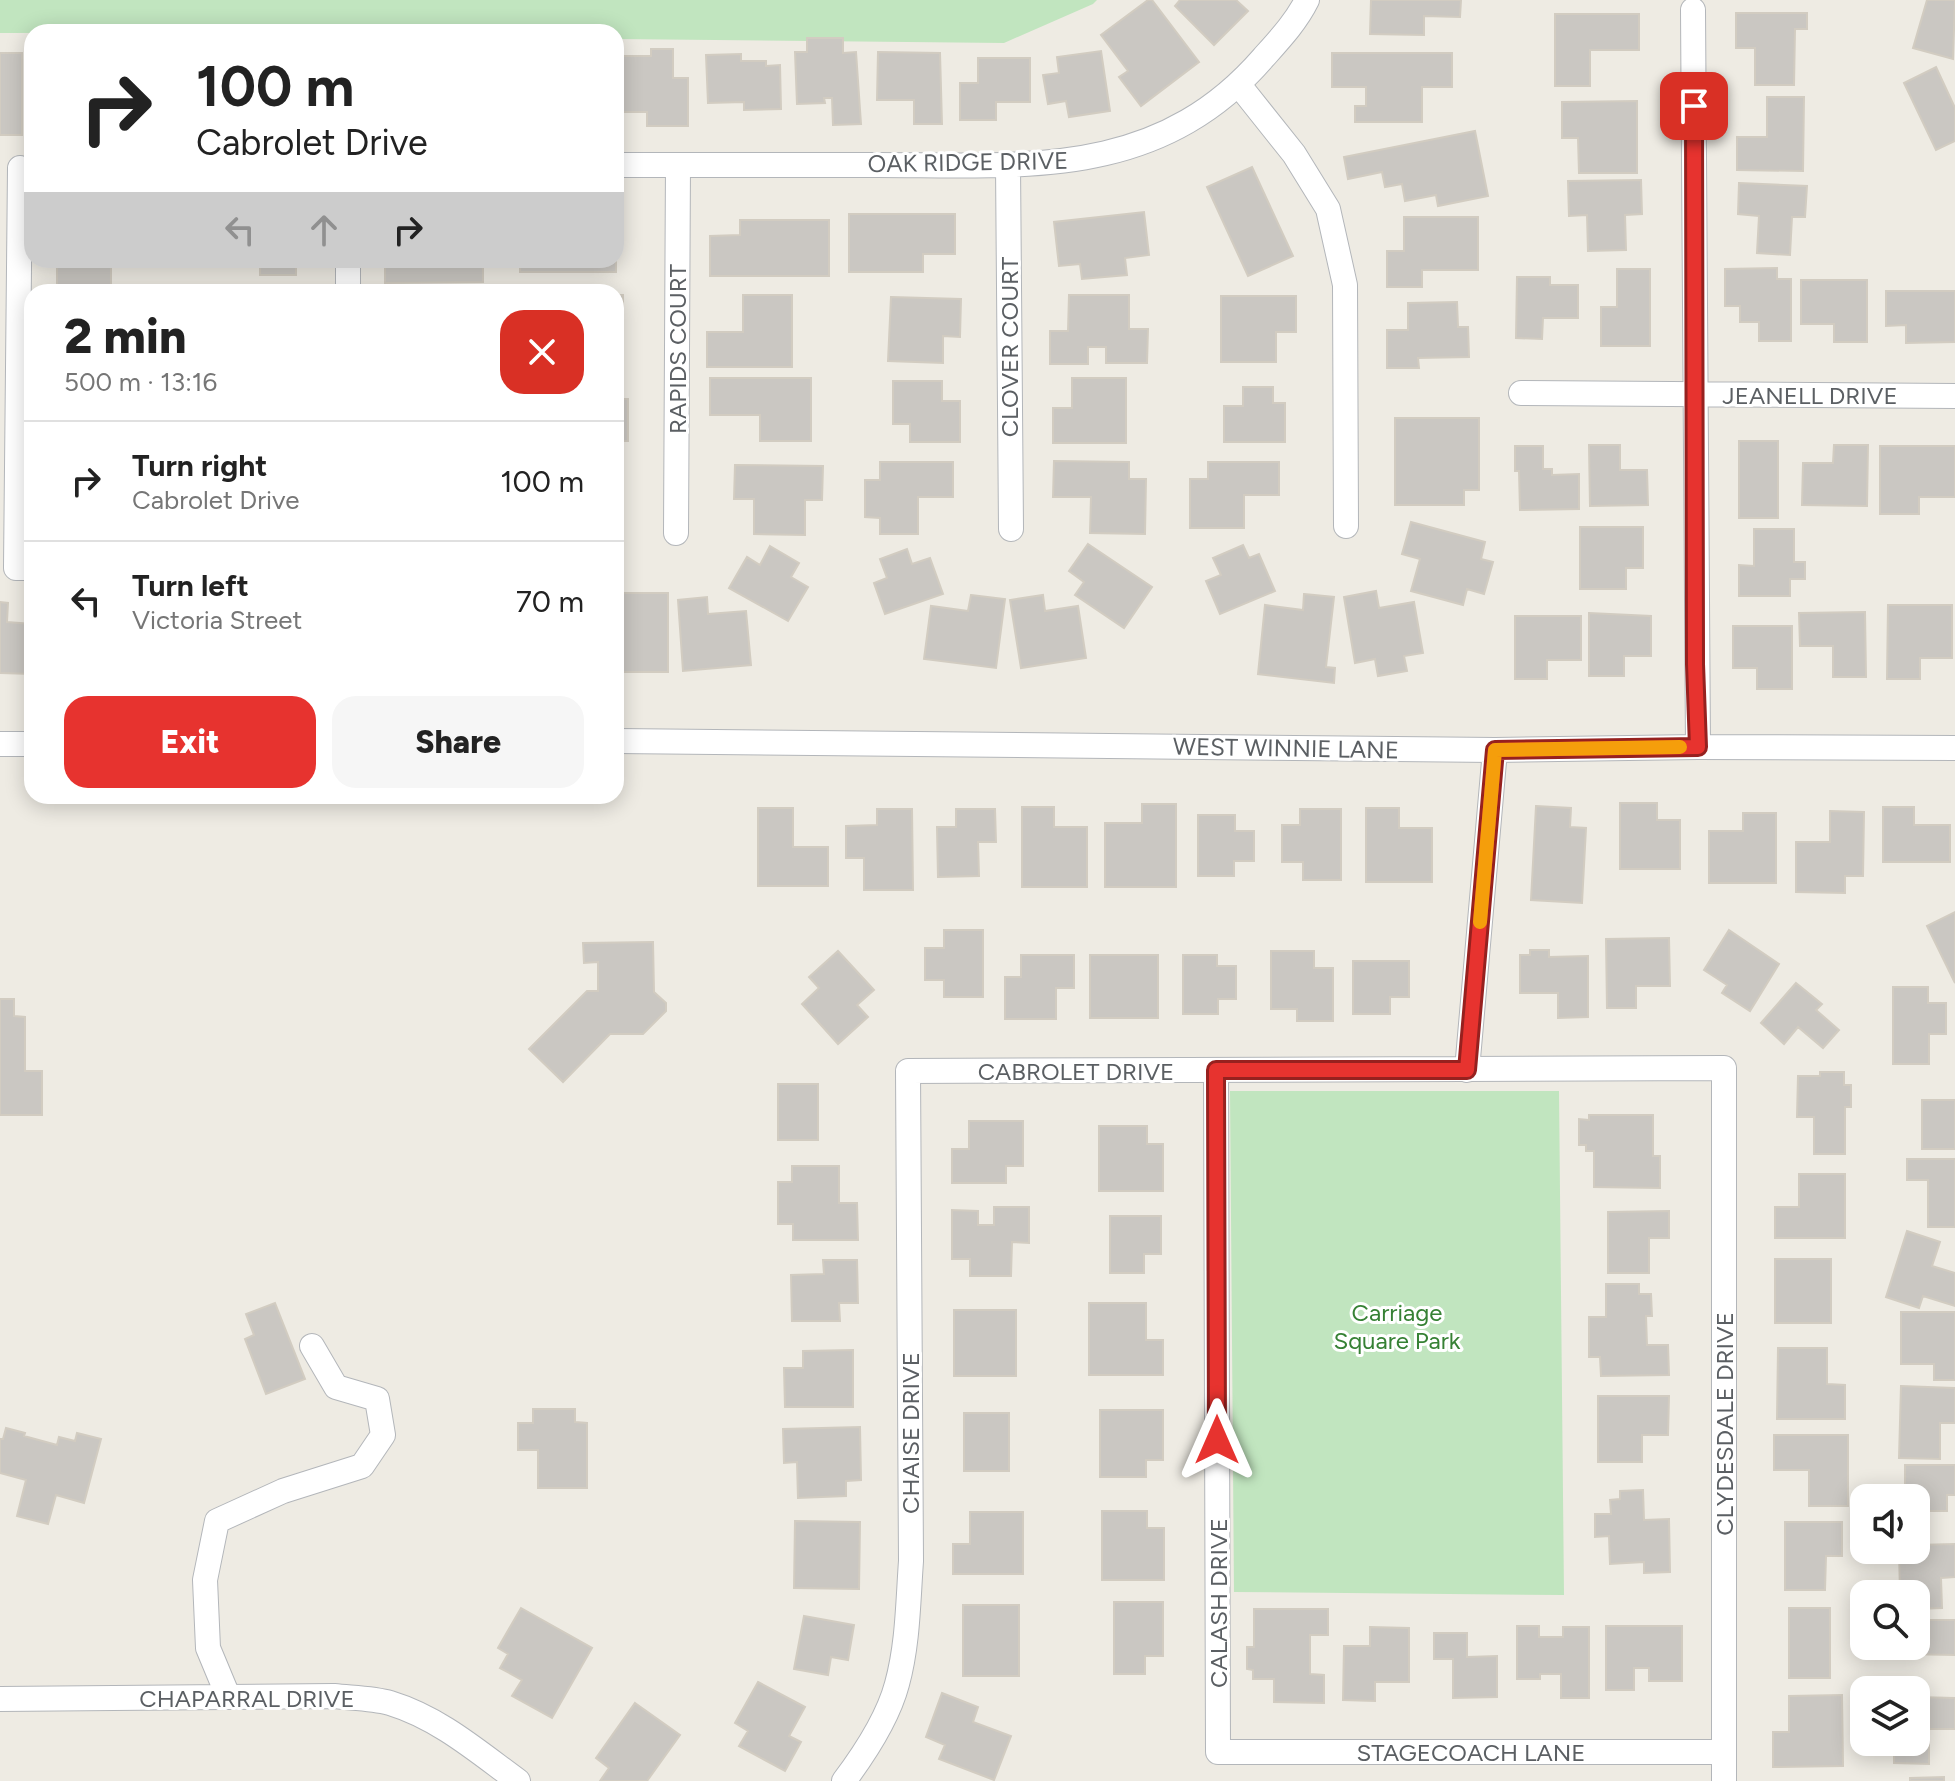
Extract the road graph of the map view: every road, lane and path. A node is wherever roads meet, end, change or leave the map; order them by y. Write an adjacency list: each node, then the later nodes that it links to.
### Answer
1 (1307, 0): 3 (street, OAK RIDGE DRIVE)
2 (1693, 10): 9 (street)
3 (1239, 85): 6 (street, OAK RIDGE DRIVE); 11 (street)
4 (624, 165): 5 (street, OAK RIDGE DRIVE)
5 (678, 165): 6 (street, OAK RIDGE DRIVE); 13 (street, RAPIDS COURT)
6 (1008, 165): 12 (street, CLOVER COURT)
7 (17, 168): 14 (street)
8 (1521, 393): 9 (street, JEANELL DRIVE)
9 (1695, 395): 10 (street, JEANELL DRIVE); 18 (street)
10 (1955, 396)
11 (1346, 526)
12 (1011, 529)
13 (676, 533)
14 (24, 568)
15 (624, 741): 20 (street, WEST WINNIE LANE)
16 (0, 744): 17 (street)
17 (24, 744)
18 (1698, 747): 19 (street, WEST WINNIE LANE); 20 (street, WEST WINNIE LANE)
19 (1955, 748)
20 (1495, 750): 23 (street)
21 (1724, 1068): 23 (street, CABROLET DRIVE); 29 (street, CLYDESDALE DRIVE)
22 (1216, 1070): 23 (street, CABROLET DRIVE); 24 (street, CABROLET DRIVE); 28 (street, CALASH DRIVE)
23 (1467, 1070)
24 (908, 1071): 31 (street, CHAISE DRIVE)
25 (312, 1346): 26 (street)
26 (228, 1696): 27 (street, CHAPARRAL DRIVE); 30 (street, CHAPARRAL DRIVE)
27 (0, 1699)
28 (1218, 1752): 29 (street, STAGECOACH LANE)
29 (1724, 1752): 32 (street, CLYDESDALE DRIVE)
30 (518, 1781)
31 (844, 1781)
32 (1724, 1781)

